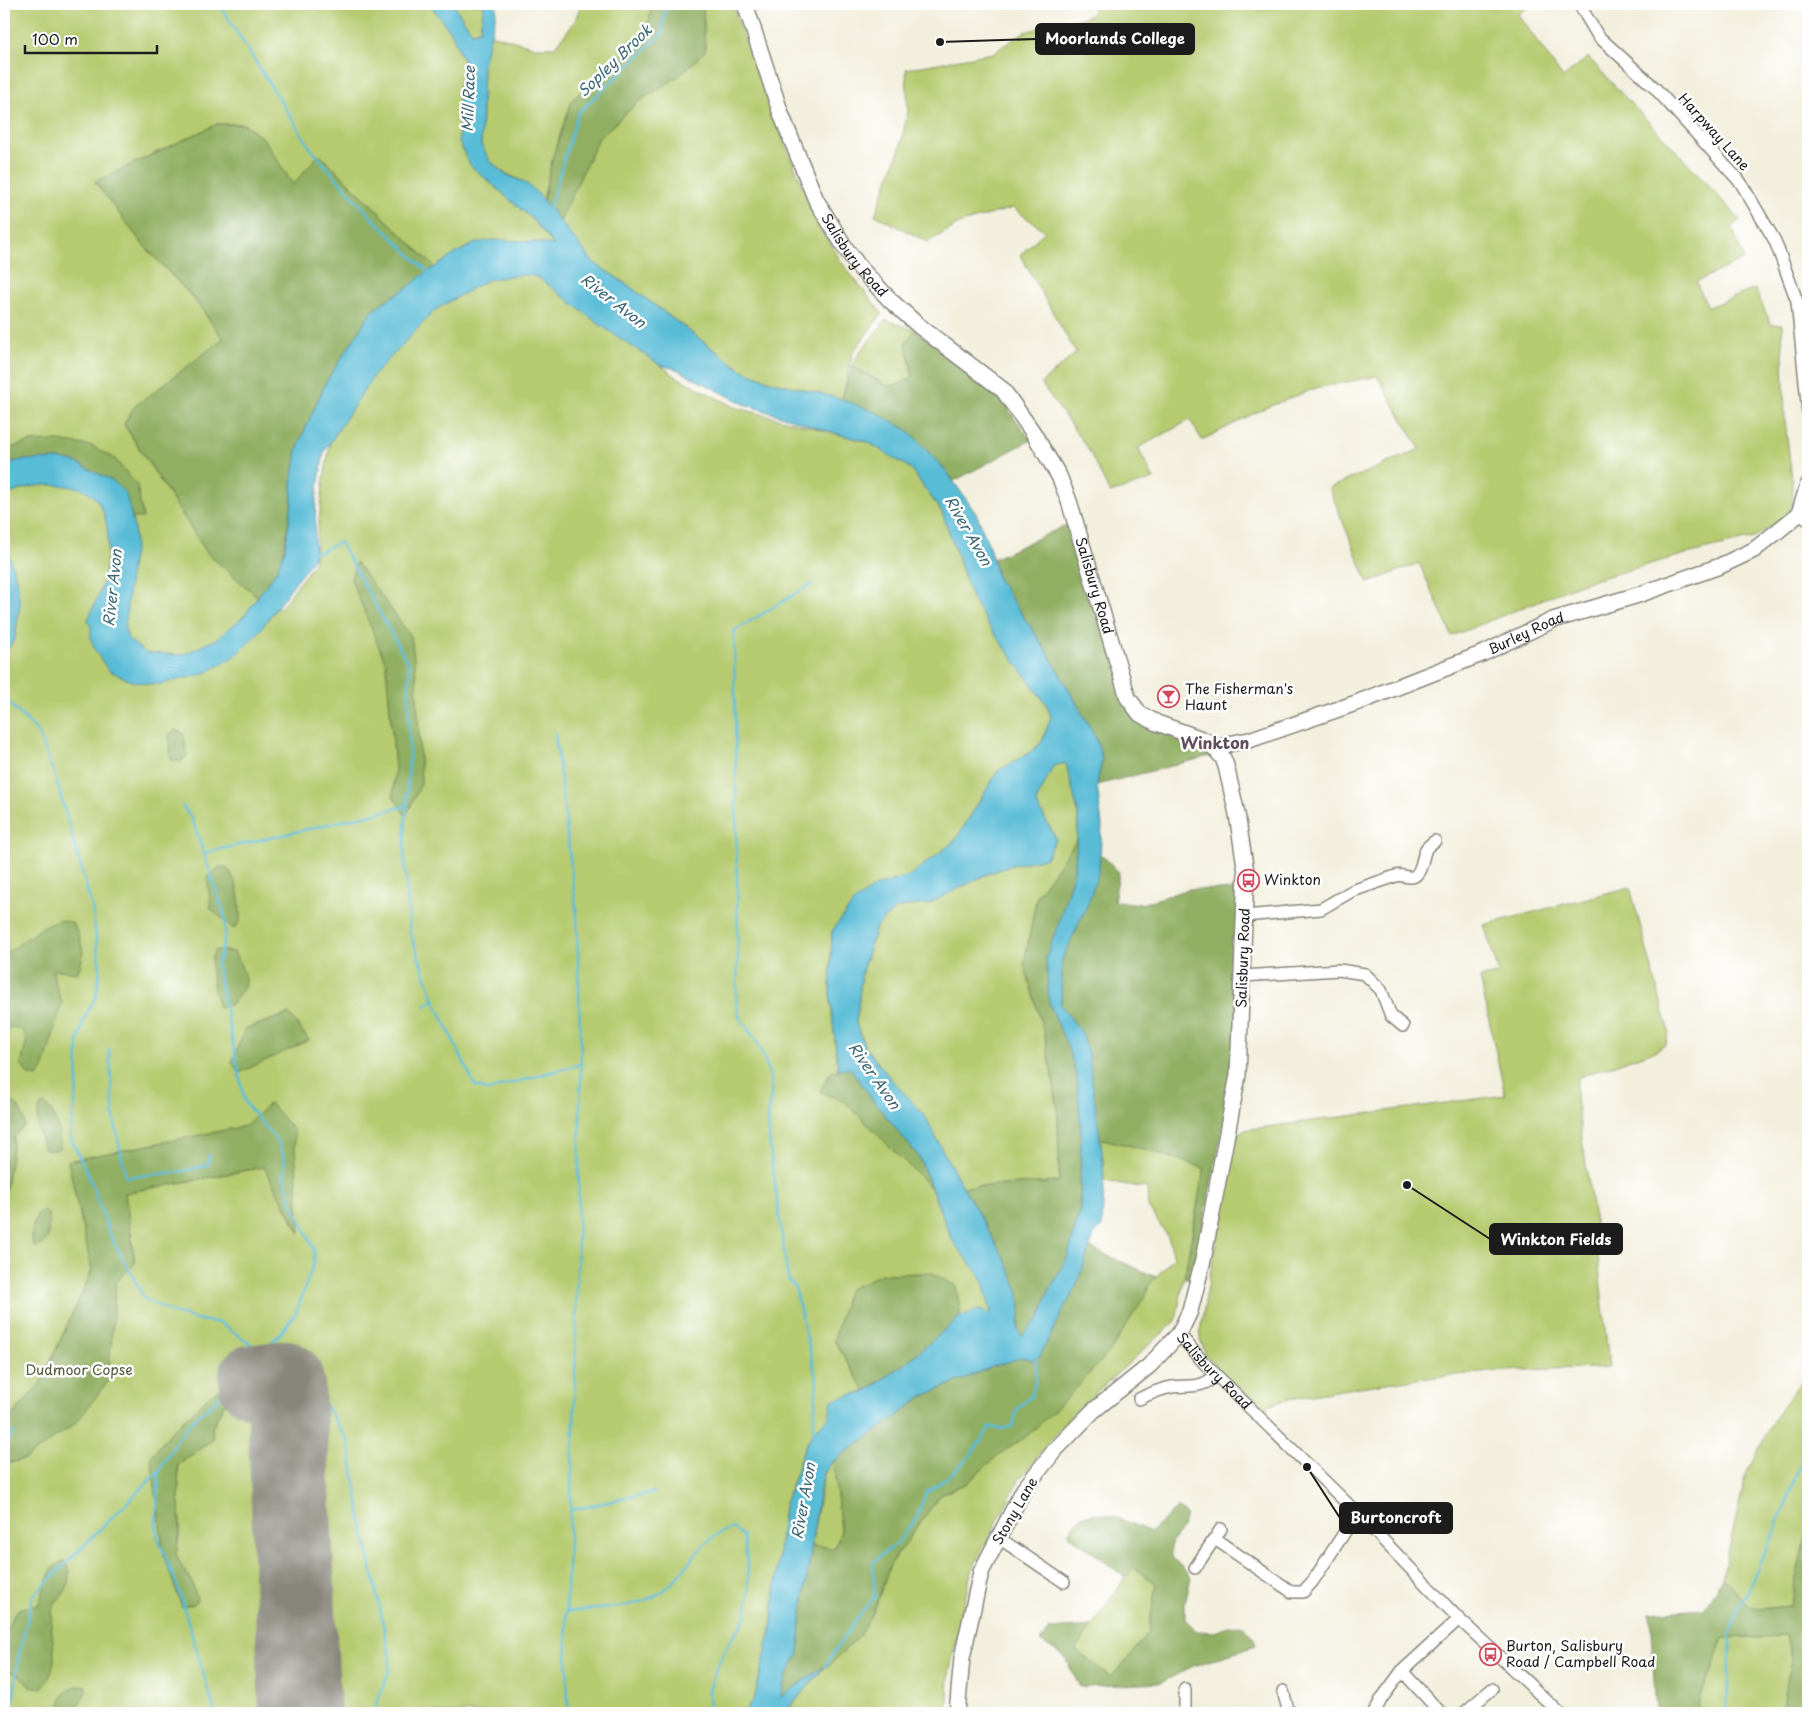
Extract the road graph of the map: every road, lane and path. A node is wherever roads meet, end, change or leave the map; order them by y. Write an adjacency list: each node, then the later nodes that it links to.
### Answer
1 (745, 4): 8 (main road, Salisbury Road)
2 (1579, 4): 3 (street, Harpway Lane)
3 (1796, 301): 4 (street, Harpway Lane); 5 (street, Harpway Lane)
4 (1808, 313)
5 (1808, 412)
6 (1808, 485): 7 (main road, Burley Road)
7 (1804, 517): 8 (main road, Burley Road)
8 (1217, 750): 10 (main road, Salisbury Road)
9 (1435, 841): 10 (street)
10 (1245, 916): 11 (main road, Salisbury Road)
11 (1243, 976): 12 (street); 13 (main road, Salisbury Road)
12 (1403, 1026)
13 (1179, 1334): 14 (street, Salisbury Road); 17 (main road, Stony Lane)
14 (1216, 1374): 15 (street); 16 (street, Salisbury Road)
15 (1139, 1399)
16 (1356, 1513): 18 (street); 20 (street, Salisbury Road)
17 (999, 1538): 19 (street); 25 (main road, Stony Lane)
18 (1195, 1568)
19 (1064, 1582)
20 (1459, 1619): 21 (street); 31 (street, Salisbury Road)
21 (1402, 1671): 28 (street); 29 (street)
22 (1184, 1689): 26 (street)
23 (1492, 1689): 30 (street)
24 (1283, 1691): 27 (street)
25 (957, 1713)
26 (1185, 1713)
27 (1289, 1713)
28 (1374, 1713)
29 (1441, 1713)
30 (1464, 1713)
31 (1560, 1713)

